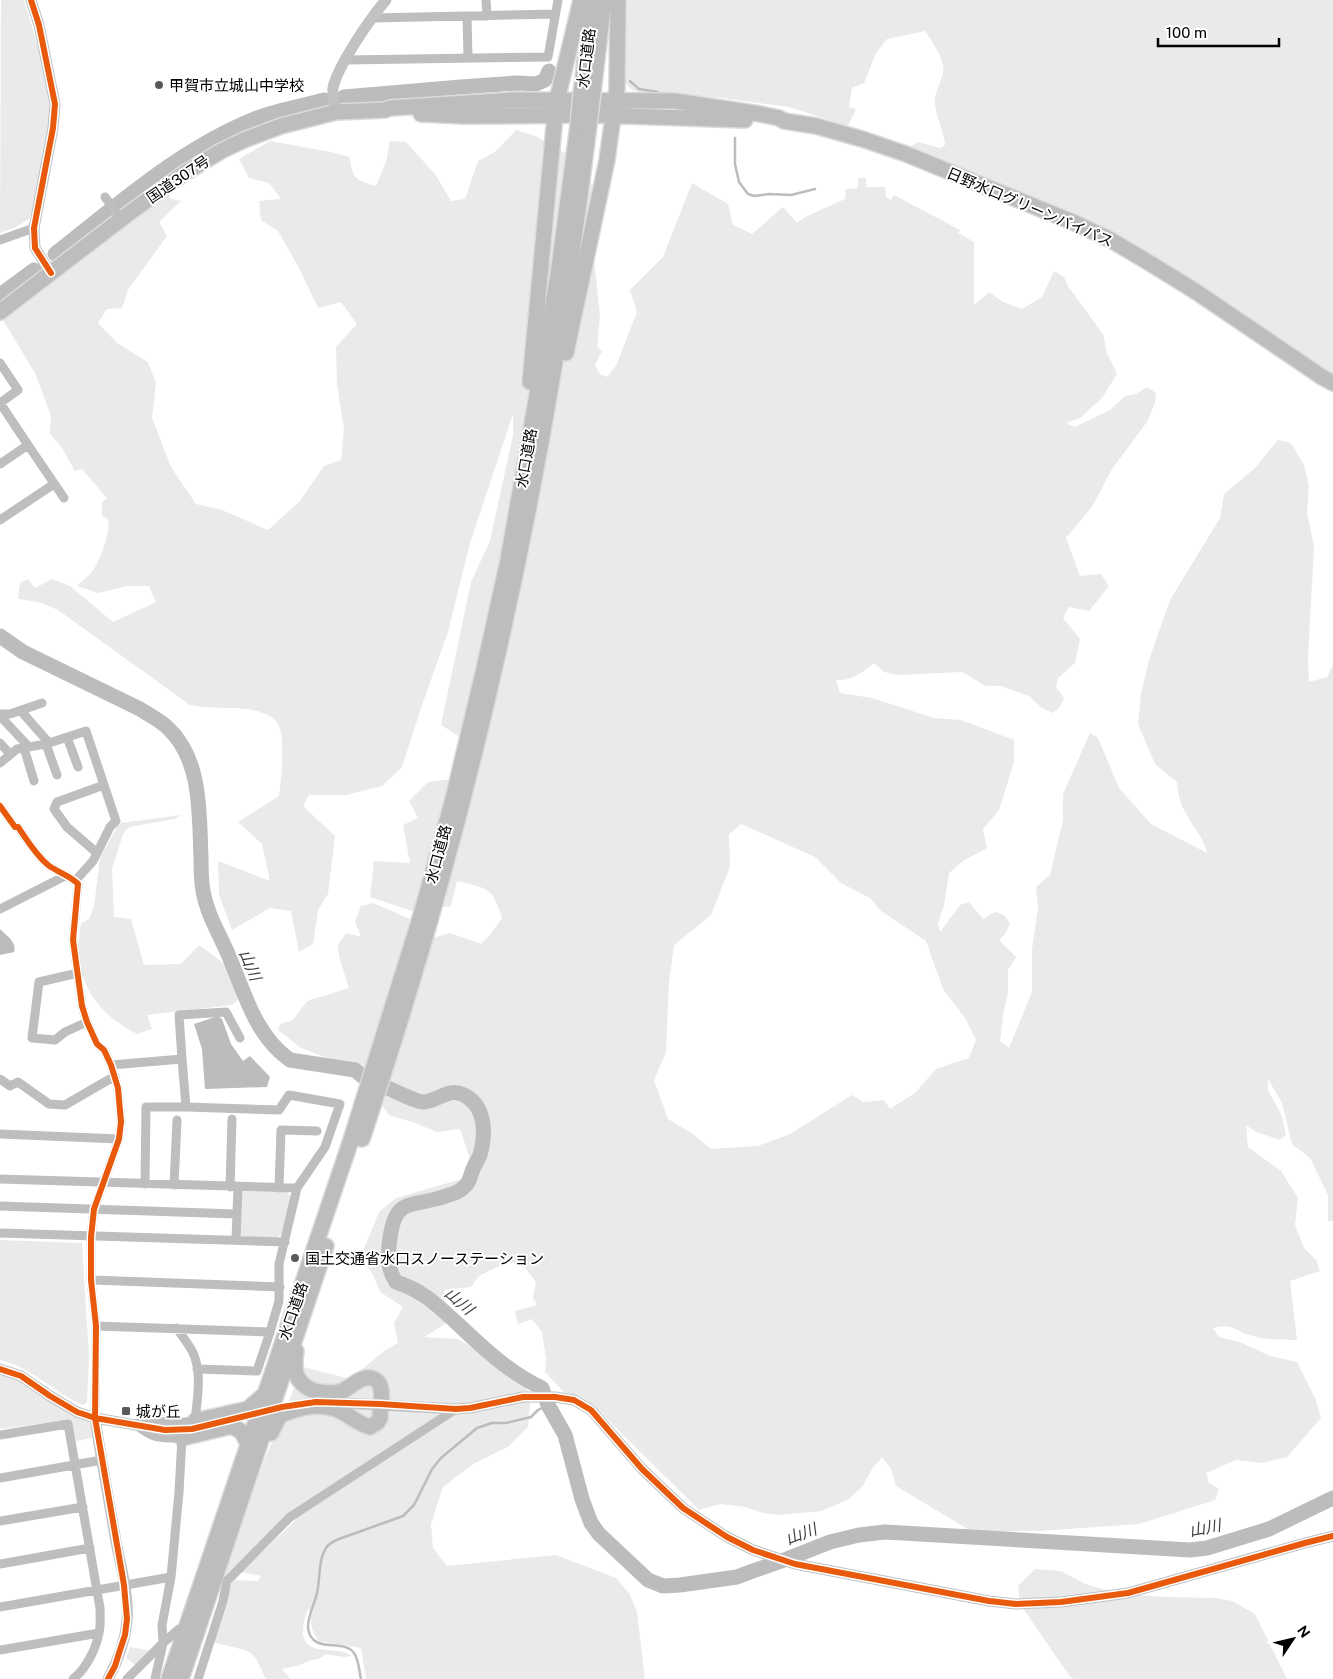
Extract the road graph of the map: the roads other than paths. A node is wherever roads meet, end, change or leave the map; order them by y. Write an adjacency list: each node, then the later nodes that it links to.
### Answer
1 (31, 0): 27 (street)
2 (386, 0): 12 (street)
3 (486, 0): 11 (street)
4 (558, 0): 9 (street)
5 (581, 0): 17 (highway)
6 (593, 0): 16 (highway, 水口道路)
7 (604, 0): 16 (highway, 水口道路)
8 (618, 0): 15 (highway)
9 (555, 14): 11 (street); 13 (street)
10 (467, 16): 11 (street); 12 (street); 13 (street)
11 (487, 16)
12 (373, 18): 14 (street)
13 (468, 58): 14 (street)
14 (345, 60): 21 (street)
15 (617, 74): 18 (highway); 19 (highway)
16 (587, 92): 24 (highway, 水口道路, bridge)
17 (557, 100): 19 (highway, 国道307号); 20 (highway, 国道307号); 22 (highway)
18 (642, 101): 19 (highway, 日野水口グリーンバイパス); 23 (highway, 日野水口グリーンバイパス)
19 (614, 109): 22 (highway, 国道307号); 23 (highway, 日野水口グリーンバイパス); 34 (highway)
20 (385, 110): 21 (highway, 国道307号); 22 (highway, 国道307号)
21 (336, 112): 26 (highway, 国道307号)
22 (555, 116): 36 (highway)
23 (784, 121): 32 (highway, 日野水口グリーンバイパス)
24 (584, 125): 34 (highway, 水口道路); 36 (highway, 水口道路)
25 (105, 197): 26 (street)
26 (117, 212): 29 (highway, 国道307号)
27 (34, 228): 28 (street); 29 (street)
28 (0, 240)
29 (52, 273): 30 (highway, 国道307号)
30 (0, 312)
31 (0, 364): 33 (street)
32 (1333, 382)
33 (28, 445): 35 (street); 37 (street)
34 (540, 446): 63 (highway, 水口道路)
35 (0, 464)
36 (523, 475): 63 (highway, 水口道路)
37 (54, 484): 38 (street); 39 (street)
38 (64, 498)
39 (0, 520)
40 (42, 703): 41 (street)
41 (21, 710): 42 (street); 45 (street)
42 (0, 715): 46 (street)
43 (67, 737): 45 (street); 49 (street); 52 (street)
44 (0, 743): 47 (street)
45 (47, 744): 46 (street); 50 (street)
46 (27, 747): 47 (street); 51 (street)
47 (10, 754): 48 (street)
48 (0, 763)
49 (78, 768)
50 (57, 775)
51 (34, 781)
52 (104, 785): 54 (street); 54 (street)
53 (0, 806): 55 (street)
54 (97, 854): 56 (street)
55 (65, 876): 56 (street); 57 (street)
56 (75, 881): 58 (street)
57 (0, 909)
58 (78, 973): 59 (street); 59 (street)
59 (87, 1022): 62 (street)
60 (240, 1038): 61 (street)
61 (182, 1059): 62 (street); 67 (street)
62 (112, 1065): 64 (street)
63 (381, 1065): 66 (highway, 水口道路)
64 (115, 1076): 65 (street); 72 (street)
65 (0, 1079)
66 (370, 1099): 92 (highway, 水口道路); 95 (highway, 水口道路)
67 (186, 1107): 75 (street); 79 (street)
68 (232, 1119): 77 (street)
69 (177, 1120): 76 (street)
70 (317, 1131): 78 (street)
71 (0, 1134): 72 (street)
72 (119, 1139): 74 (street)
73 (0, 1179): 74 (street)
74 (102, 1183): 75 (street); 81 (street)
75 (145, 1184): 76 (street)
76 (174, 1185): 77 (street)
77 (234, 1187): 78 (street); 82 (street)
78 (279, 1188): 79 (street)
79 (297, 1188): 86 (street)
80 (0, 1206): 81 (street)
81 (94, 1209): 82 (street); 84 (street)
82 (236, 1214): 85 (street)
83 (0, 1233): 84 (street)
84 (91, 1236): 85 (street); 87 (street)
85 (236, 1240): 86 (street)
86 (285, 1242): 88 (street)
87 (91, 1280): 88 (street); 89 (street)
88 (280, 1287): 91 (street)
89 (96, 1326): 90 (street); 100 (street)
90 (177, 1328): 91 (street); 94 (street)
91 (270, 1332): 94 (street)
92 (296, 1334): 96 (highway); 108 (highway, 水口道路)
93 (0, 1368): 100 (street)
94 (197, 1369): 101 (street)
95 (264, 1395): 101 (highway); 105 (highway, 水口道路)
96 (380, 1404): 97 (street); 98 (street); 108 (highway)
97 (282, 1407)
98 (456, 1408): 112 (street); 129 (street)
99 (251, 1415): 102 (street)
100 (95, 1418): 102 (street); 106 (street)
101 (195, 1421): 102 (street)
102 (135, 1424): 104 (street)
103 (0, 1435): 107 (street)
104 (182, 1438): 105 (highway); 115 (street)
105 (248, 1444): 127 (highway, 水口道路)
106 (102, 1460): 107 (street); 116 (street)
107 (76, 1465): 109 (street); 110 (street)
108 (251, 1472): 128 (highway, 水口道路)
109 (0, 1478)
110 (82, 1507): 111 (street); 113 (street)
111 (0, 1521)
112 (1333, 1536)
113 (90, 1548): 114 (street); 117 (street)
114 (0, 1564)
115 (171, 1577): 116 (street); 121 (street)
116 (124, 1585): 117 (street); 124 (street)
117 (97, 1590): 118 (street); 120 (street)
118 (0, 1607)
119 (179, 1629): 121 (street)
120 (99, 1633): 122 (street); 123 (street)
121 (163, 1642): 125 (street); 126 (street)
122 (0, 1650)
123 (73, 1679)
124 (108, 1679)
125 (127, 1679)
126 (155, 1679)
127 (169, 1679)
128 (181, 1679)
129 (198, 1679)

